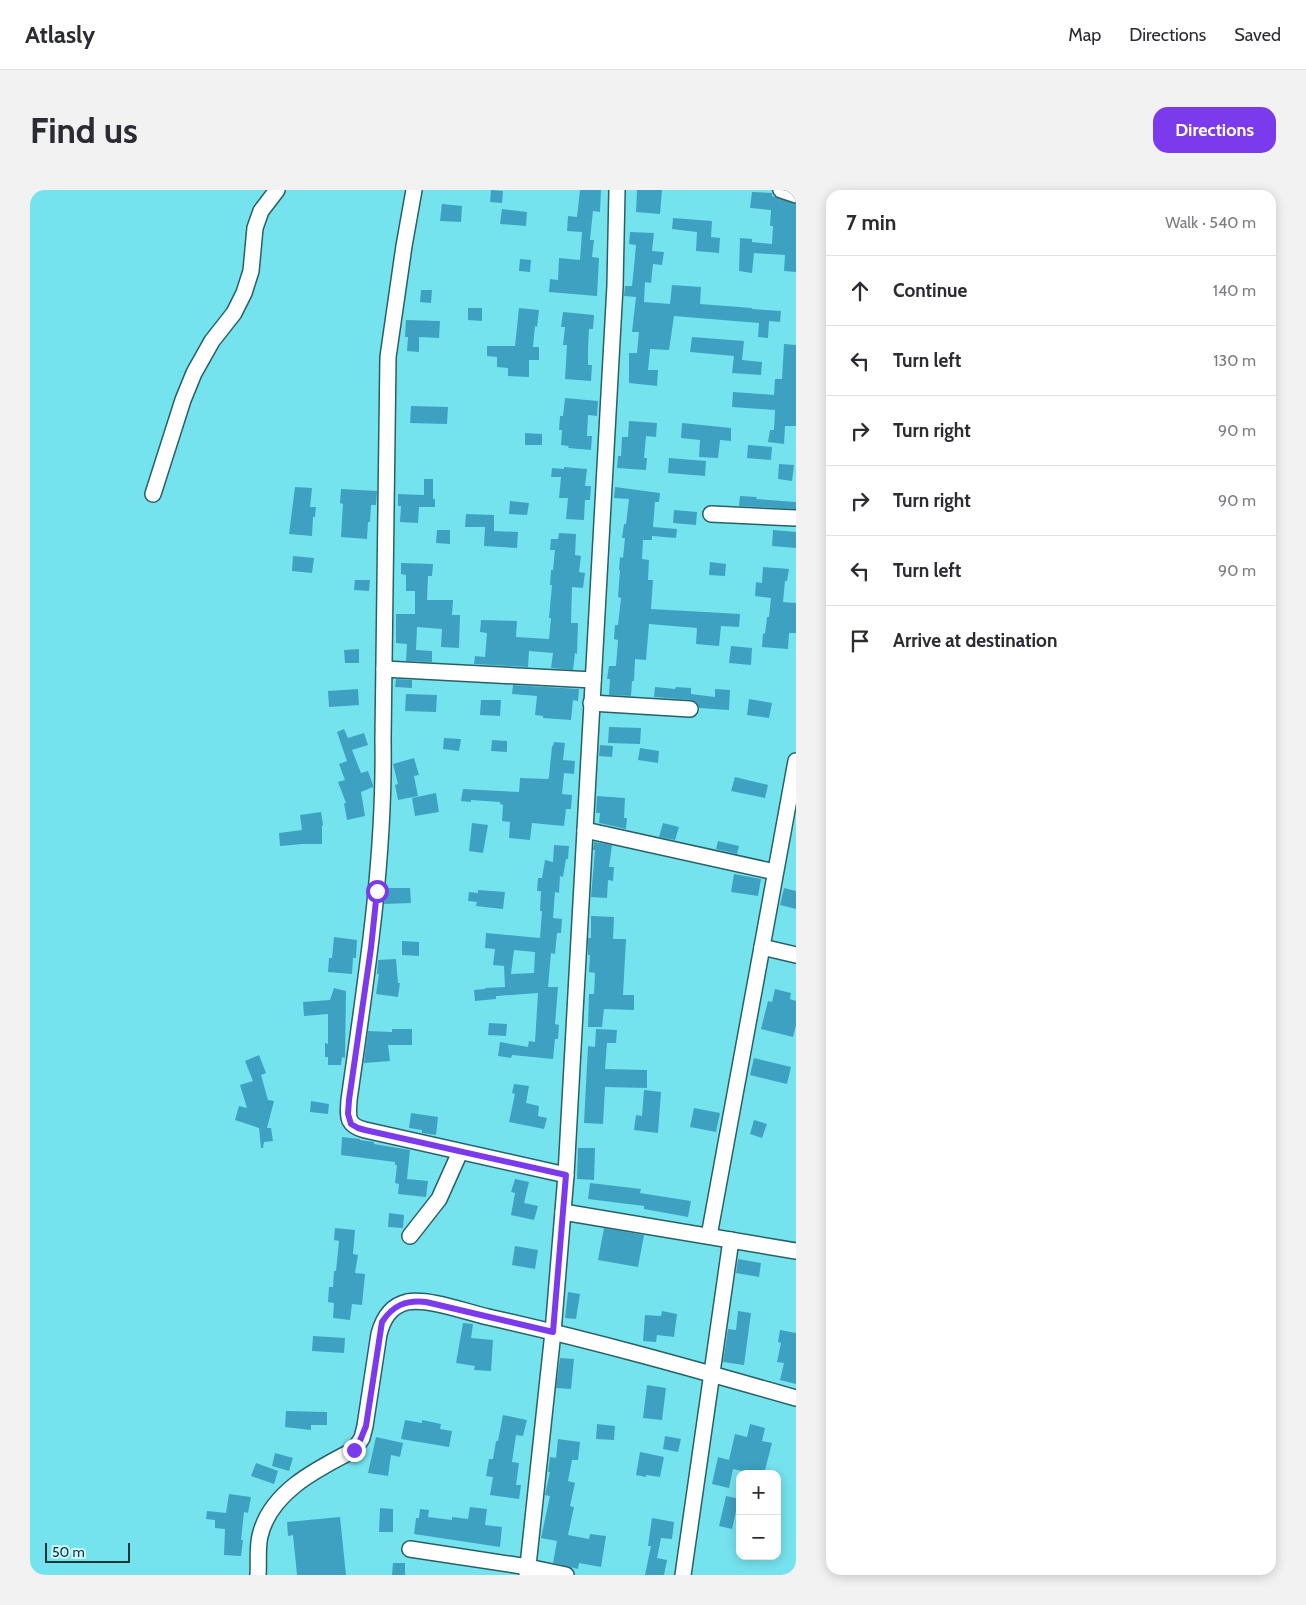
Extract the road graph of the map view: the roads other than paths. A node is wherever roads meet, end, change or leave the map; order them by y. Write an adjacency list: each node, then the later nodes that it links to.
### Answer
1 (277, 190): 6 (street)
2 (414, 190): 9 (street)
3 (617, 190): 10 (street)
4 (781, 190): 5 (street)
5 (796, 195)
6 (153, 494)
7 (711, 514): 8 (street)
8 (796, 518)
9 (384, 669): 10 (street); 18 (street)
10 (592, 680): 11 (street)
11 (592, 704): 12 (street); 14 (street)
12 (690, 709)
13 (796, 761): 15 (street)
14 (585, 830): 15 (street); 19 (street)
15 (775, 872): 16 (street)
16 (762, 947): 17 (street); 22 (street)
17 (796, 955)
18 (460, 1152): 19 (street); 21 (street)
19 (566, 1175): 20 (street)
20 (563, 1212): 22 (street); 25 (street)
21 (410, 1236)
22 (709, 1236): 23 (street)
23 (731, 1240): 24 (street); 26 (street)
24 (796, 1251)
25 (553, 1332): 26 (street); 29 (street); 30 (street)
26 (711, 1374): 27 (street); 32 (street)
27 (796, 1398)
28 (410, 1549): 29 (street)
29 (528, 1571): 31 (street)
30 (258, 1575)
31 (566, 1575)
32 (684, 1575)

